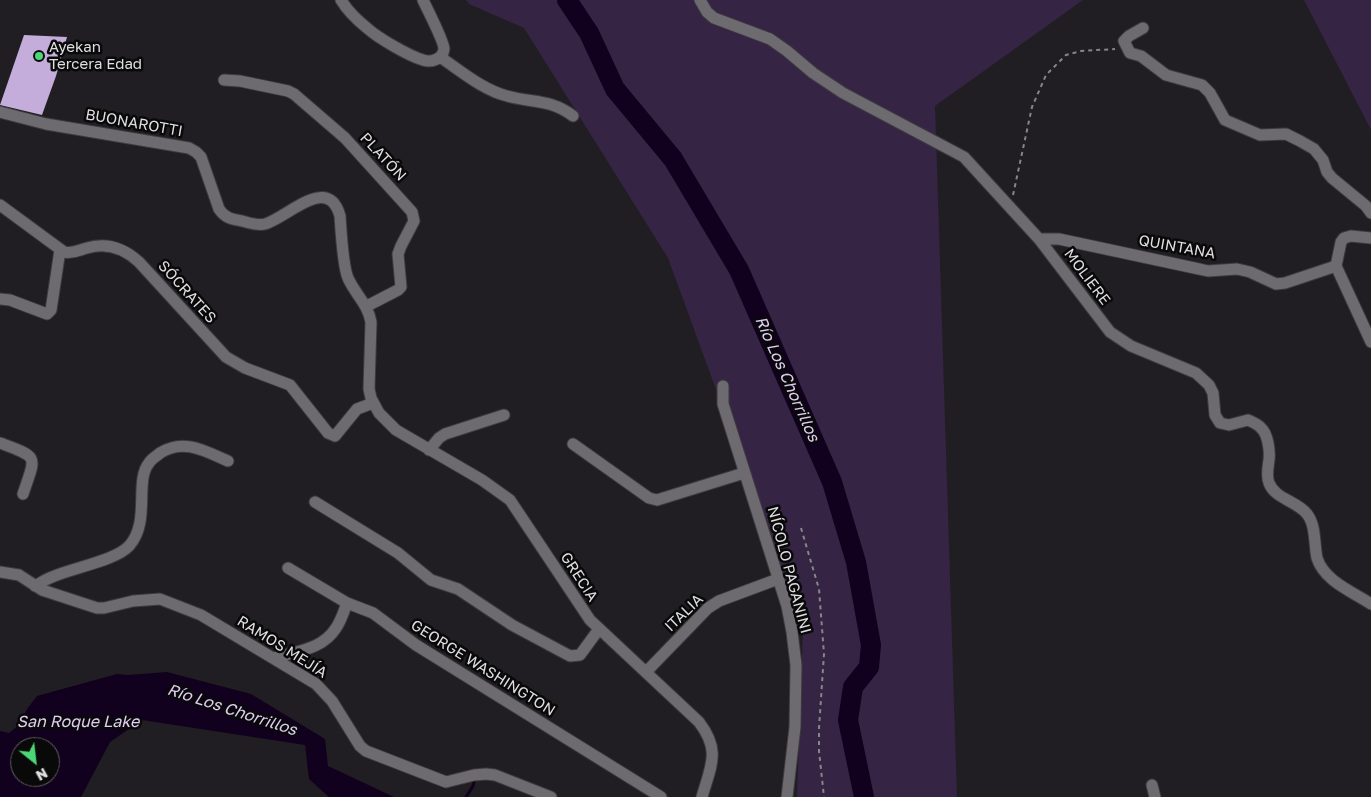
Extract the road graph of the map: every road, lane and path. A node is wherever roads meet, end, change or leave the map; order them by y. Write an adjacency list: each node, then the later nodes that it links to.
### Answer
1 (341, 0): 6 (street)
2 (423, 0): 6 (street)
3 (700, 0): 10 (street, MOLIERE)
4 (1144, 28): 5 (street)
5 (1126, 49): 10 (path); 12 (street)
6 (440, 57): 9 (street)
7 (224, 80): 18 (street, PLATÓN)
8 (0, 112): 18 (street, BUONAROTTI)
9 (573, 116)
10 (1006, 205): 14 (street, MOLIERE)
11 (0, 206): 15 (street)
12 (1371, 212)
13 (1371, 238): 16 (street)
14 (1040, 239): 16 (street, QUINTANA); 36 (street, MOLIERE)
15 (60, 250): 17 (street); 21 (street, SÓCRATES)
16 (1336, 266): 19 (street)
17 (0, 299)
18 (367, 306): 21 (street, BUONAROTTI)
19 (1371, 342)
20 (723, 386): 27 (street, NÍCOLO PAGANINI)
21 (373, 403): 25 (street, GRECIA)
22 (504, 415): 25 (street)
23 (0, 444): 28 (street)
24 (573, 444): 27 (street)
25 (429, 450): 37 (street, GRECIA)
26 (228, 461): 34 (street)
27 (744, 473): 33 (street, NÍCOLO PAGANINI)
28 (23, 494)
29 (315, 502): 37 (street)
30 (802, 528): 45 (path)
31 (288, 568): 35 (street, GEORGE WASHINGTON)
32 (0, 572): 34 (street, RAMOS MEJÍA)
33 (778, 579): 39 (street, ITALIA); 44 (street, NÍCOLO PAGANINI)
34 (35, 586): 38 (street, RAMOS MEJÍA)
35 (347, 603): 38 (street); 42 (street, GEORGE WASHINGTON)
36 (1371, 604)
37 (599, 628): 39 (street, GRECIA)
38 (274, 658): 41 (street, RAMOS MEJÍA)
39 (647, 671): 43 (street, GRECIA)
40 (1152, 785): 46 (street)
41 (551, 797)
42 (661, 797)
43 (702, 797)
44 (787, 797)
45 (824, 797)
46 (1155, 797)

